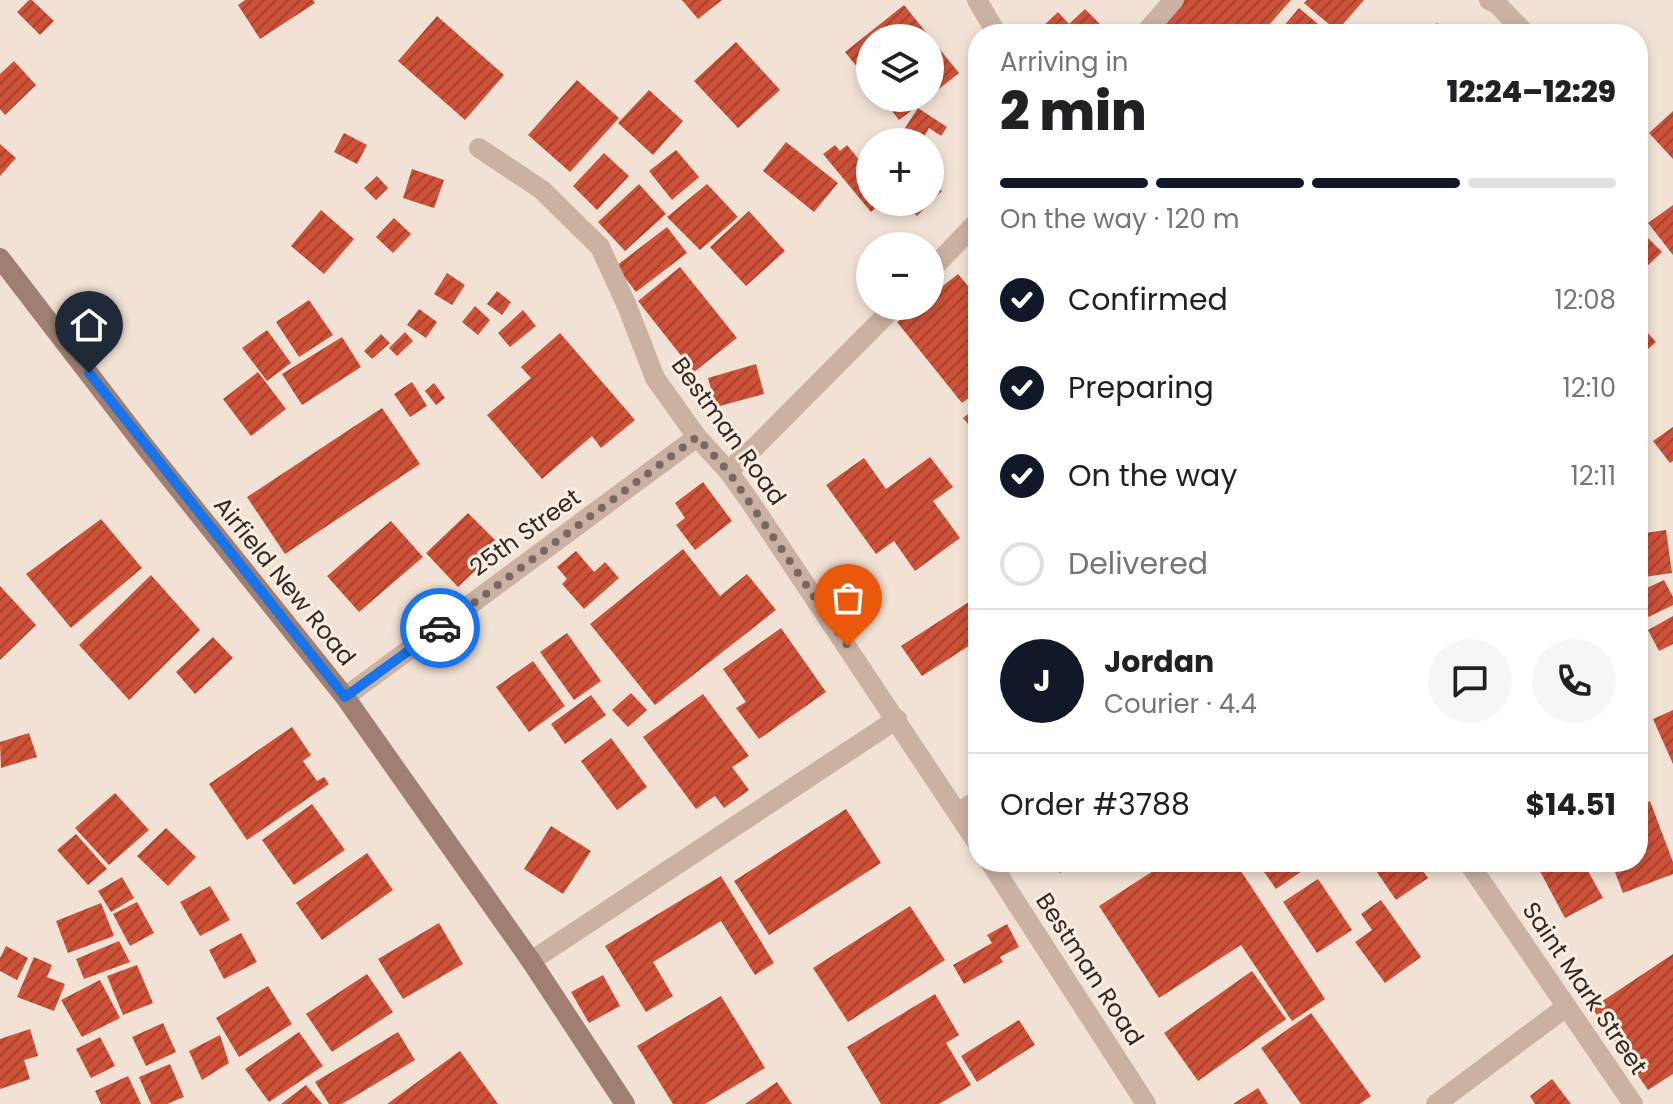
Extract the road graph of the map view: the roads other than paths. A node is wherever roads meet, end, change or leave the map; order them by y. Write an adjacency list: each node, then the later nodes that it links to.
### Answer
1 (977, 0): 4 (street)
2 (1174, 0): 5 (street)
3 (1489, 0): 6 (street)
4 (991, 24)
5 (1153, 24)
6 (1516, 24)
7 (479, 148): 12 (street, Bestman Road)
8 (968, 239): 10 (street)
9 (0, 258): 14 (street, Airfield New Road)
10 (944, 259)
11 (881, 320): 13 (street)
12 (697, 437): 13 (street, Bestman Road); 14 (street, 25th Street)
13 (728, 471): 15 (street, Bestman Road)
14 (345, 697): 21 (street, Airfield New Road)
15 (897, 719): 17 (street, Bestman Road); 21 (street)
16 (968, 806): 17 (street)
17 (958, 813): 18 (street, Bestman Road)
18 (968, 828)
19 (996, 872): 24 (street, Bestman Road)
20 (1475, 872): 22 (street, Saint Mark Street)
21 (531, 961): 23 (street, Airfield New Road)
22 (1566, 1007): 25 (street); 26 (street, Saint Mark Street)
23 (625, 1104)
24 (1146, 1104)
25 (1436, 1104)
26 (1633, 1104)

